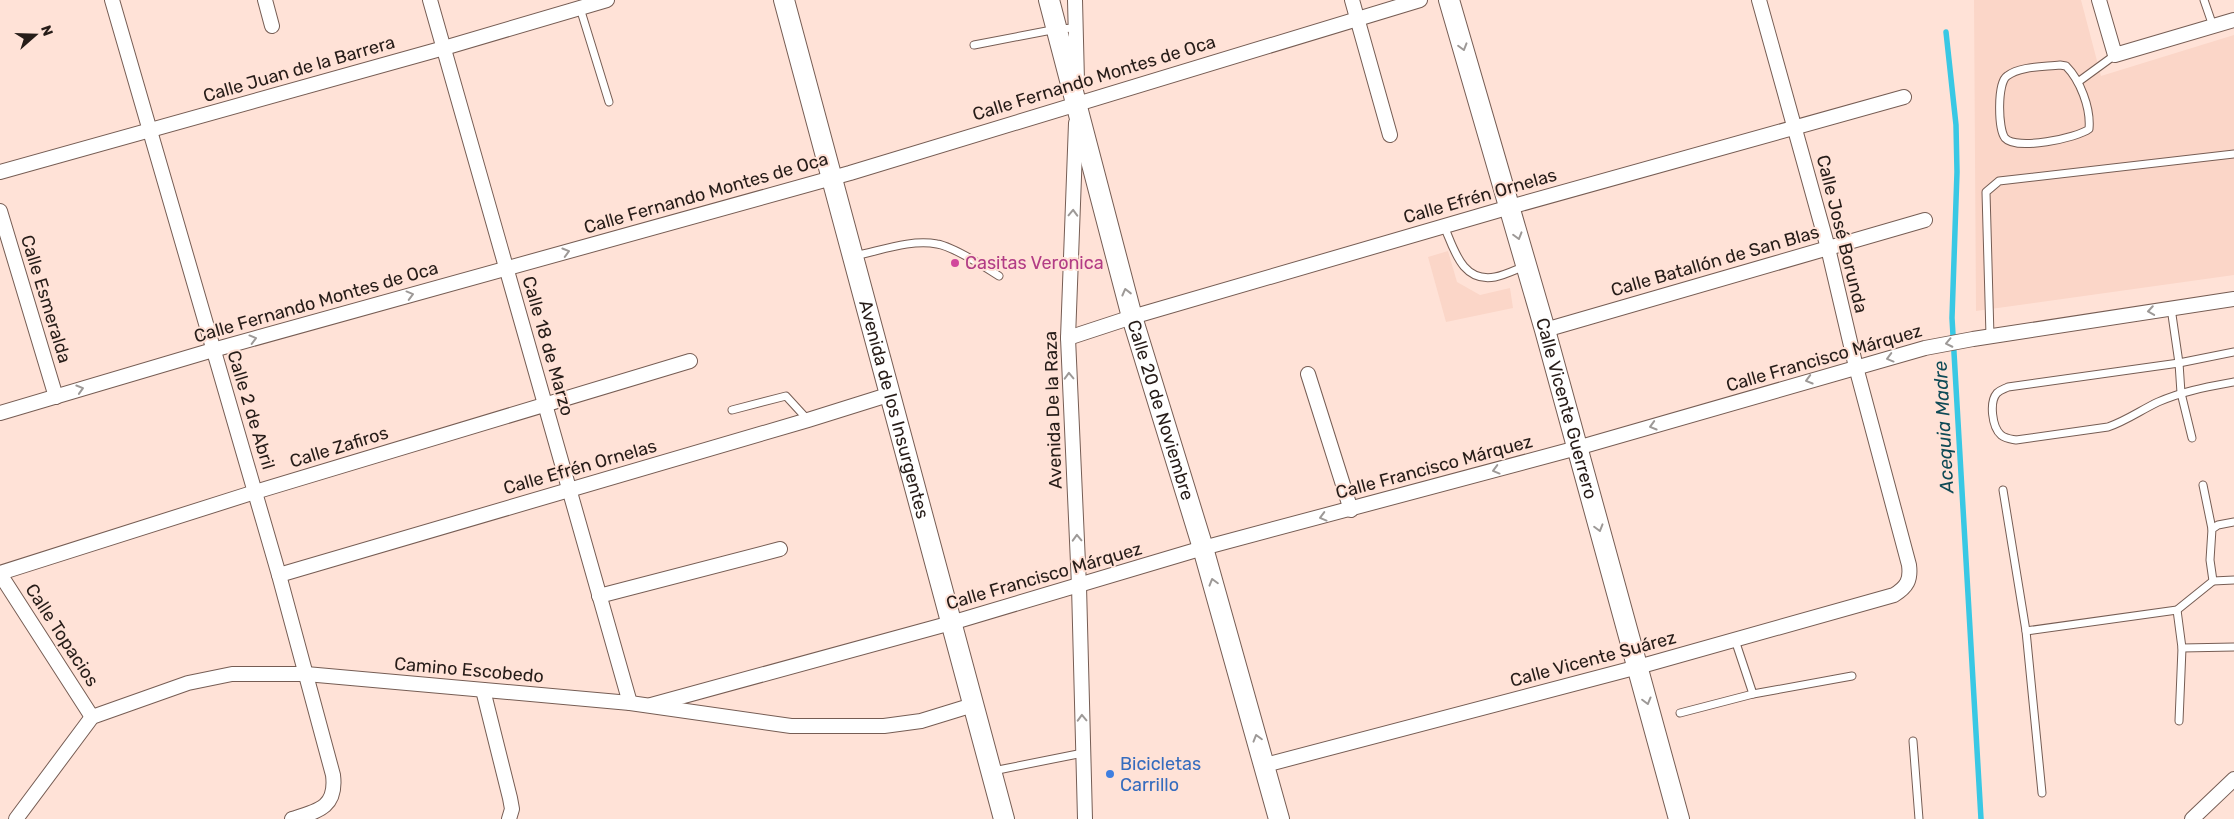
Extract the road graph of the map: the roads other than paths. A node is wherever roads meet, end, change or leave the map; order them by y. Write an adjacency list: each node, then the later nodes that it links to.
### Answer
1 (112, 0): 28 (street, Calle 2 de Abril)
2 (265, 0): 17 (street)
3 (430, 0): 21 (street, Calle 18 de Marzo)
4 (607, 0): 14 (street, Calle Juan de la Barrera)
5 (784, 0): 32 (main road, Avenida de los Insurgentes)
6 (1049, 0): 19 (main road, Calle 20 de Noviembre)
7 (1075, 0): 19 (street)
8 (1352, 0): 15 (street)
9 (1420, 0): 15 (street, Calle Fernando Montes de Oca)
10 (1449, 0): 33 (main road, Calle Vicente Guerrero, one-way to 33)
11 (1759, 0): 27 (street, Calle José Borunda)
12 (2099, 0): 22 (street)
13 (2204, 0): 18 (lane)
14 (580, 8): 21 (street, Calle Juan de la Barrera); 25 (lane)
15 (1358, 19): 26 (street, Calle Fernando Montes de Oca); 29 (street)
16 (2234, 20): 18 (street)
17 (272, 26)
18 (2213, 26): 22 (street)
19 (1066, 28): 20 (lane); 26 (main road, Calle 20 de Noviembre)
20 (974, 45)
21 (444, 48): 28 (street, Calle Juan de la Barrera); 40 (street, Calle 18 de Marzo)
22 (2115, 55): 23 (lane)
23 (2078, 82): 23 (lane)
24 (1904, 97): 27 (street, Calle Efrén Ornelas)
25 (609, 102)
26 (1077, 102): 32 (street, Calle Fernando Montes de Oca); 44 (main road, Calle 20 de Noviembre, one-way to 26); 47 (street, Avenida De la Raza, one-way to 26)
27 (1794, 127): 33 (street, Calle Efrén Ornelas); 37 (street, Calle José Borunda)
28 (150, 130): 31 (street, Calle Juan de la Barrera); 48 (street, Calle 2 de Abril)
29 (1390, 135)
30 (2234, 154): 46 (lane)
31 (0, 172)
32 (832, 177): 38 (main road, Avenida de los Insurgentes); 40 (street, Calle Fernando Montes de Oca, one-way to 32)
33 (1510, 207): 36 (street, Calle Efrén Ornelas); 39 (main road, Calle Vicente Guerrero, one-way to 39)
34 (0, 211): 57 (street, Calle Esmeralda)
35 (1925, 220): 37 (street, Calle Batallón de San Blas)
36 (1444, 226): 39 (lane); 44 (street, Calle Efrén Ornelas)
37 (1828, 248): 45 (street, Calle Batallón de San Blas); 52 (street, Calle José Borunda)
38 (854, 256): 41 (lane); 56 (main road, Avenida de los Insurgentes)
39 (1527, 266): 45 (main road, Calle Vicente Guerrero)
40 (506, 268): 48 (street, Calle Fernando Montes de Oca, one-way to 40); 58 (street, Calle 18 de Marzo)
41 (999, 276)
42 (2234, 299): 43 (street, Calle Francisco Márquez)
43 (2171, 308): 46 (street, Calle Francisco Márquez, one-way to 46); 51 (lane)
44 (1132, 317): 47 (street, Calle Efrén Ornelas); 71 (main road, Calle 20 de Noviembre)
45 (1545, 330): 63 (main road, Calle Vicente Guerrero)
46 (1990, 336): 52 (street, Calle Francisco Márquez, one-way to 52)
47 (1068, 338): 78 (street, Avenida De la Raza, one-way to 47)
48 (213, 350): 57 (street, Calle Fernando Montes de Oca, one-way to 48); 67 (street, Calle 2 de Abril)
49 (2234, 352): 51 (lane)
50 (690, 361): 58 (street, Calle Zafiros)
51 (2179, 363): 55 (lane); 55 (lane)
52 (1856, 367): 63 (street, Calle Francisco Márquez, one-way to 63); 73 (street, Calle José Borunda)
53 (1308, 374): 68 (street)
54 (2234, 382): 55 (lane)
55 (2181, 393): 62 (lane)
56 (891, 394): 61 (street, Calle Efrén Ornelas); 81 (main road, Avenida de los Insurgentes)
57 (56, 397): 60 (street, Calle Fernando Montes de Oca)
58 (545, 404): 65 (street, Calle 18 de Marzo); 67 (street, Calle Zafiros)
59 (732, 410): 61 (lane)
60 (0, 413)
61 (808, 420): 65 (street, Calle Efrén Ornelas)
62 (2192, 438)
63 (1577, 448): 68 (street, Calle Francisco Márquez, one-way to 68); 86 (main road, Calle Vicente Guerrero, one-way to 86)
64 (2202, 485): 70 (lane)
65 (569, 489): 75 (street, Calle Efrén Ornelas); 79 (street, Calle 18 de Marzo)
66 (2003, 490): 82 (lane)
67 (255, 492): 74 (street, Calle Zafiros); 75 (street, Calle 2 de Abril)
68 (1350, 510): 71 (street, Calle Francisco Márquez, one-way to 71)
69 (2234, 522): 70 (lane)
70 (2212, 529): 77 (lane)
71 (1203, 548): 78 (street, Calle Francisco Márquez); 99 (main road, Calle 20 de Noviembre, one-way to 71)
72 (780, 549): 79 (street)
73 (1910, 565): 83 (street, Calle Vicente Suárez)
74 (0, 574): 95 (street, Calle Topacios)
75 (279, 575): 87 (street, Calle 2 de Abril)
76 (2234, 580): 77 (lane)
77 (2213, 581): 80 (lane)
78 (1079, 586): 81 (street, Calle Francisco Márquez); 98 (street, Avenida De la Raza, one-way to 78)
79 (599, 596): 91 (street, Calle 18 de Marzo)
80 (2177, 610): 82 (lane); 85 (lane)
81 (951, 623): 92 (street, Calle Francisco Márquez); 93 (main road, Avenida de los Insurgentes)
82 (2026, 631): 102 (lane)
83 (1735, 640): 86 (street, Calle Vicente Suárez); 90 (lane)
84 (2234, 647): 85 (lane)
85 (2182, 648): 96 (lane)
86 (1638, 667): 99 (street, Calle Vicente Suárez); 109 (main road, Calle Vicente Guerrero, one-way to 109)
87 (306, 674): 89 (street, Camino Escobedo); 95 (street, Camino Escobedo); 104 (street, Calle 2 de Abril)
88 (1852, 676): 90 (lane)
89 (482, 690): 91 (street, Camino Escobedo); 105 (street)
90 (1753, 694): 94 (lane)
91 (630, 703): 92 (street, Camino Escobedo)
92 (651, 705): 93 (street, Camino Escobedo)
93 (973, 706): 100 (main road, Avenida de los Insurgentes)
94 (1680, 713)
95 (92, 717): 103 (street)
96 (2179, 720)
97 (1913, 741): 110 (lane)
98 (1083, 753): 100 (lane); 107 (street, Avenida De la Raza)
99 (1265, 765): 108 (main road, Calle 20 de Noviembre)
100 (991, 772): 106 (main road, Avenida de los Insurgentes)
101 (2234, 779): 111 (street)
102 (2042, 793)
103 (16, 819)
104 (292, 819)
105 (509, 819)
106 (1004, 819)
107 (1085, 819)
108 (1280, 819)
109 (1679, 819)
110 (1919, 819)
111 (2192, 819)

